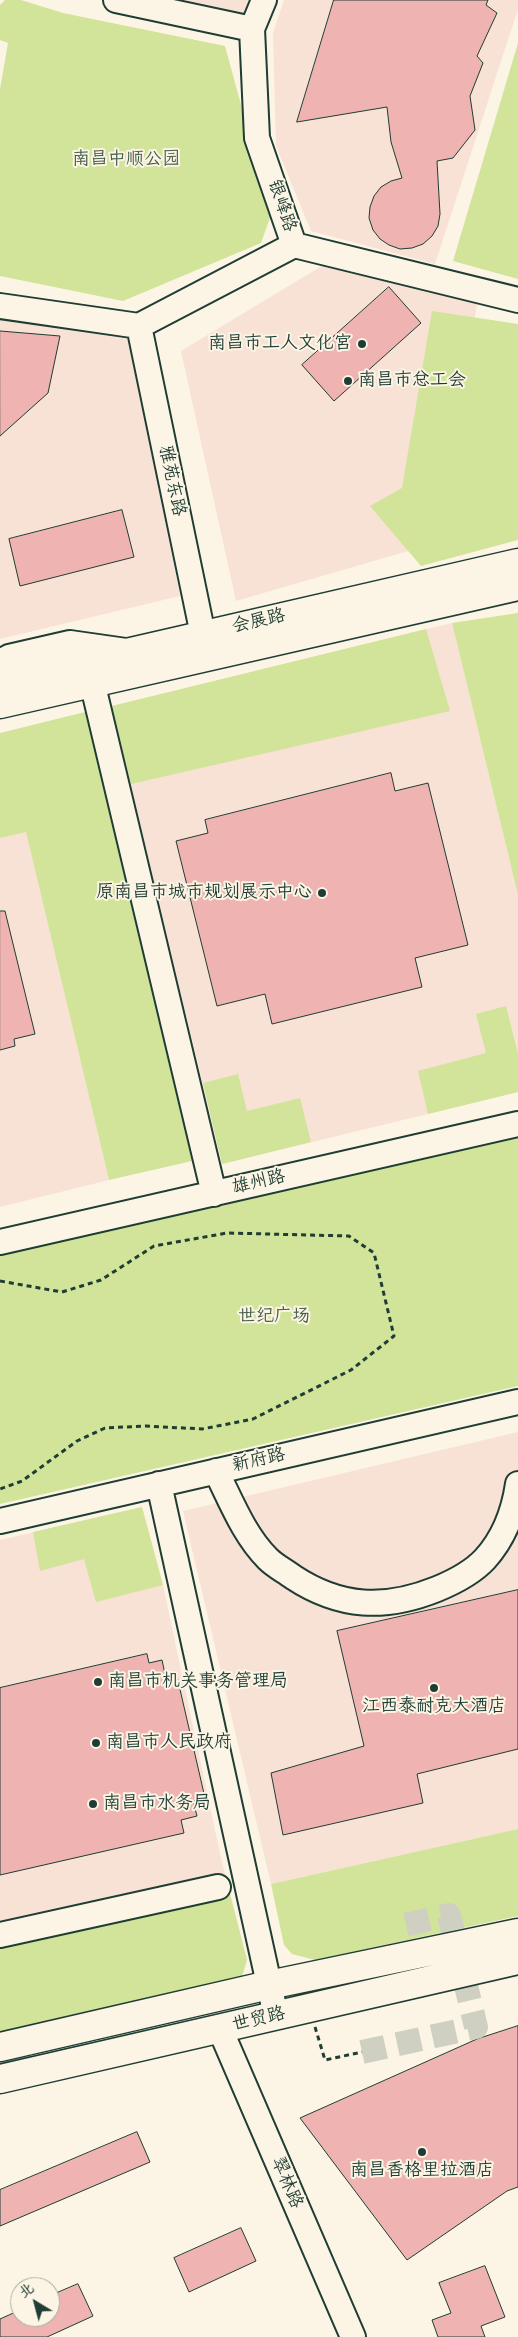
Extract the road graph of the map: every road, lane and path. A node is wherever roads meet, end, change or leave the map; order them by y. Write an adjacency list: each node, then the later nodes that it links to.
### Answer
1 (116, 0): 3 (street)
2 (264, 0): 3 (street, 银峰路)
3 (252, 28): 4 (street, 银峰路)
4 (294, 245): 5 (street, 银峰路); 7 (street)
5 (518, 300)
6 (0, 306): 7 (street)
7 (139, 326): 10 (street, 雅苑东路)
8 (518, 563): 10 (main road, 会展路)
9 (518, 586): 13 (main road, 会展路)
10 (202, 635): 11 (main road, 会展路)
11 (130, 652): 12 (street); 13 (main road, 会展路)
12 (0, 662)
13 (90, 672): 14 (main road, 会展路); 15 (main road, 会展路); 17 (street)
14 (0, 682)
15 (0, 704)
16 (518, 1124): 17 (street, 雄州路)
17 (214, 1194): 18 (street, 雄州路)
18 (0, 1242)
19 (0, 1281): 25 (path)
20 (518, 1402): 21 (street); 22 (street, 新府路)
21 (518, 1407)
22 (216, 1471): 23 (street, 新府路); 24 (street)
23 (159, 1484): 26 (street, 新府路); 31 (street)
24 (518, 1484)
25 (0, 1489)
26 (0, 1521)
27 (218, 1887): 29 (street)
28 (518, 1933): 31 (main road, 世贸路)
29 (0, 1934)
30 (518, 1960): 32 (main road, 世贸路)
31 (270, 1985): 32 (street); 35 (main road, 世贸路)
32 (276, 2016): 34 (main road, 世贸路)
33 (313, 2021): 36 (path)
34 (220, 2029): 37 (main road, 世贸路); 38 (street, 翠林路)
35 (0, 2047)
36 (362, 2052)
37 (0, 2079)
38 (353, 2337)

